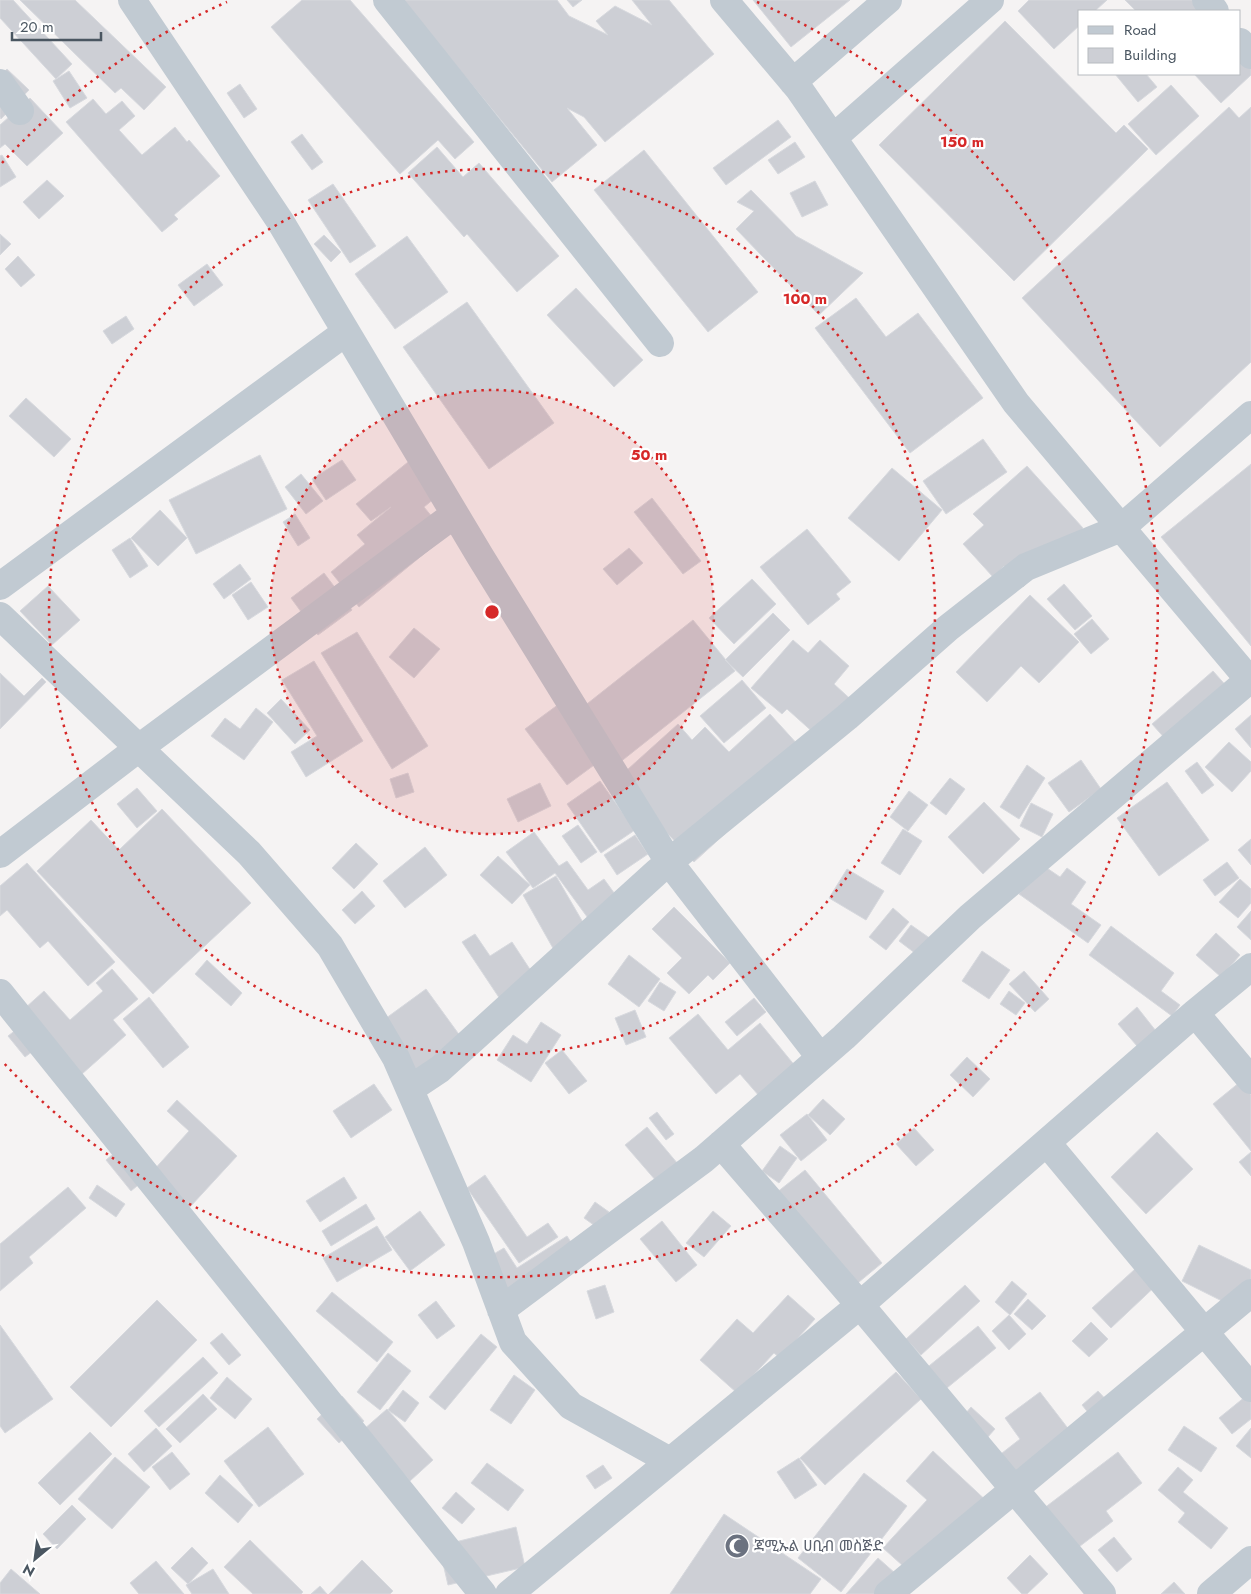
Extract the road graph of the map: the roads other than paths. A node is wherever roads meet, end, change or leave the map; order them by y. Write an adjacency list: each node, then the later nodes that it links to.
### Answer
1 (132, 0): 14 (street)
2 (387, 0): 15 (street)
3 (724, 0): 10 (street)
4 (888, 0): 10 (street)
5 (1206, 0): 7 (street)
6 (982, 3): 13 (street)
7 (1214, 10)
8 (1241, 43): 9 (street)
9 (1251, 55)
10 (793, 82): 13 (street)
11 (0, 83): 12 (street)
12 (20, 111)
13 (833, 138): 18 (street)
14 (346, 332): 17 (street); 19 (street)
15 (660, 342)
16 (1251, 415): 18 (street)
17 (455, 514): 22 (street); 24 (street)
18 (1121, 528): 21 (street); 24 (street)
19 (0, 586)
20 (0, 616): 22 (street)
21 (1250, 681): 28 (street)
22 (139, 748): 23 (street); 30 (street)
23 (0, 854)
24 (669, 862): 28 (street); 30 (street)
25 (1251, 967): 27 (street)
26 (0, 993): 41 (street)
27 (1195, 1013): 29 (street); 31 (street)
28 (820, 1057): 32 (street)
29 (1251, 1080)
30 (410, 1089): 35 (street)
31 (1047, 1143): 34 (street); 36 (street)
32 (720, 1144): 34 (street); 35 (street)
33 (1251, 1292): 36 (street)
34 (860, 1305): 38 (street); 39 (street)
35 (501, 1310): 38 (street)
36 (1204, 1332): 37 (street); 39 (street)
37 (1251, 1388)
38 (670, 1461): 42 (street)
39 (1014, 1489): 43 (street); 44 (street)
40 (1251, 1560): 45 (street)
41 (483, 1594)
42 (509, 1594)
43 (888, 1594)
44 (1102, 1594)
45 (1211, 1594)

